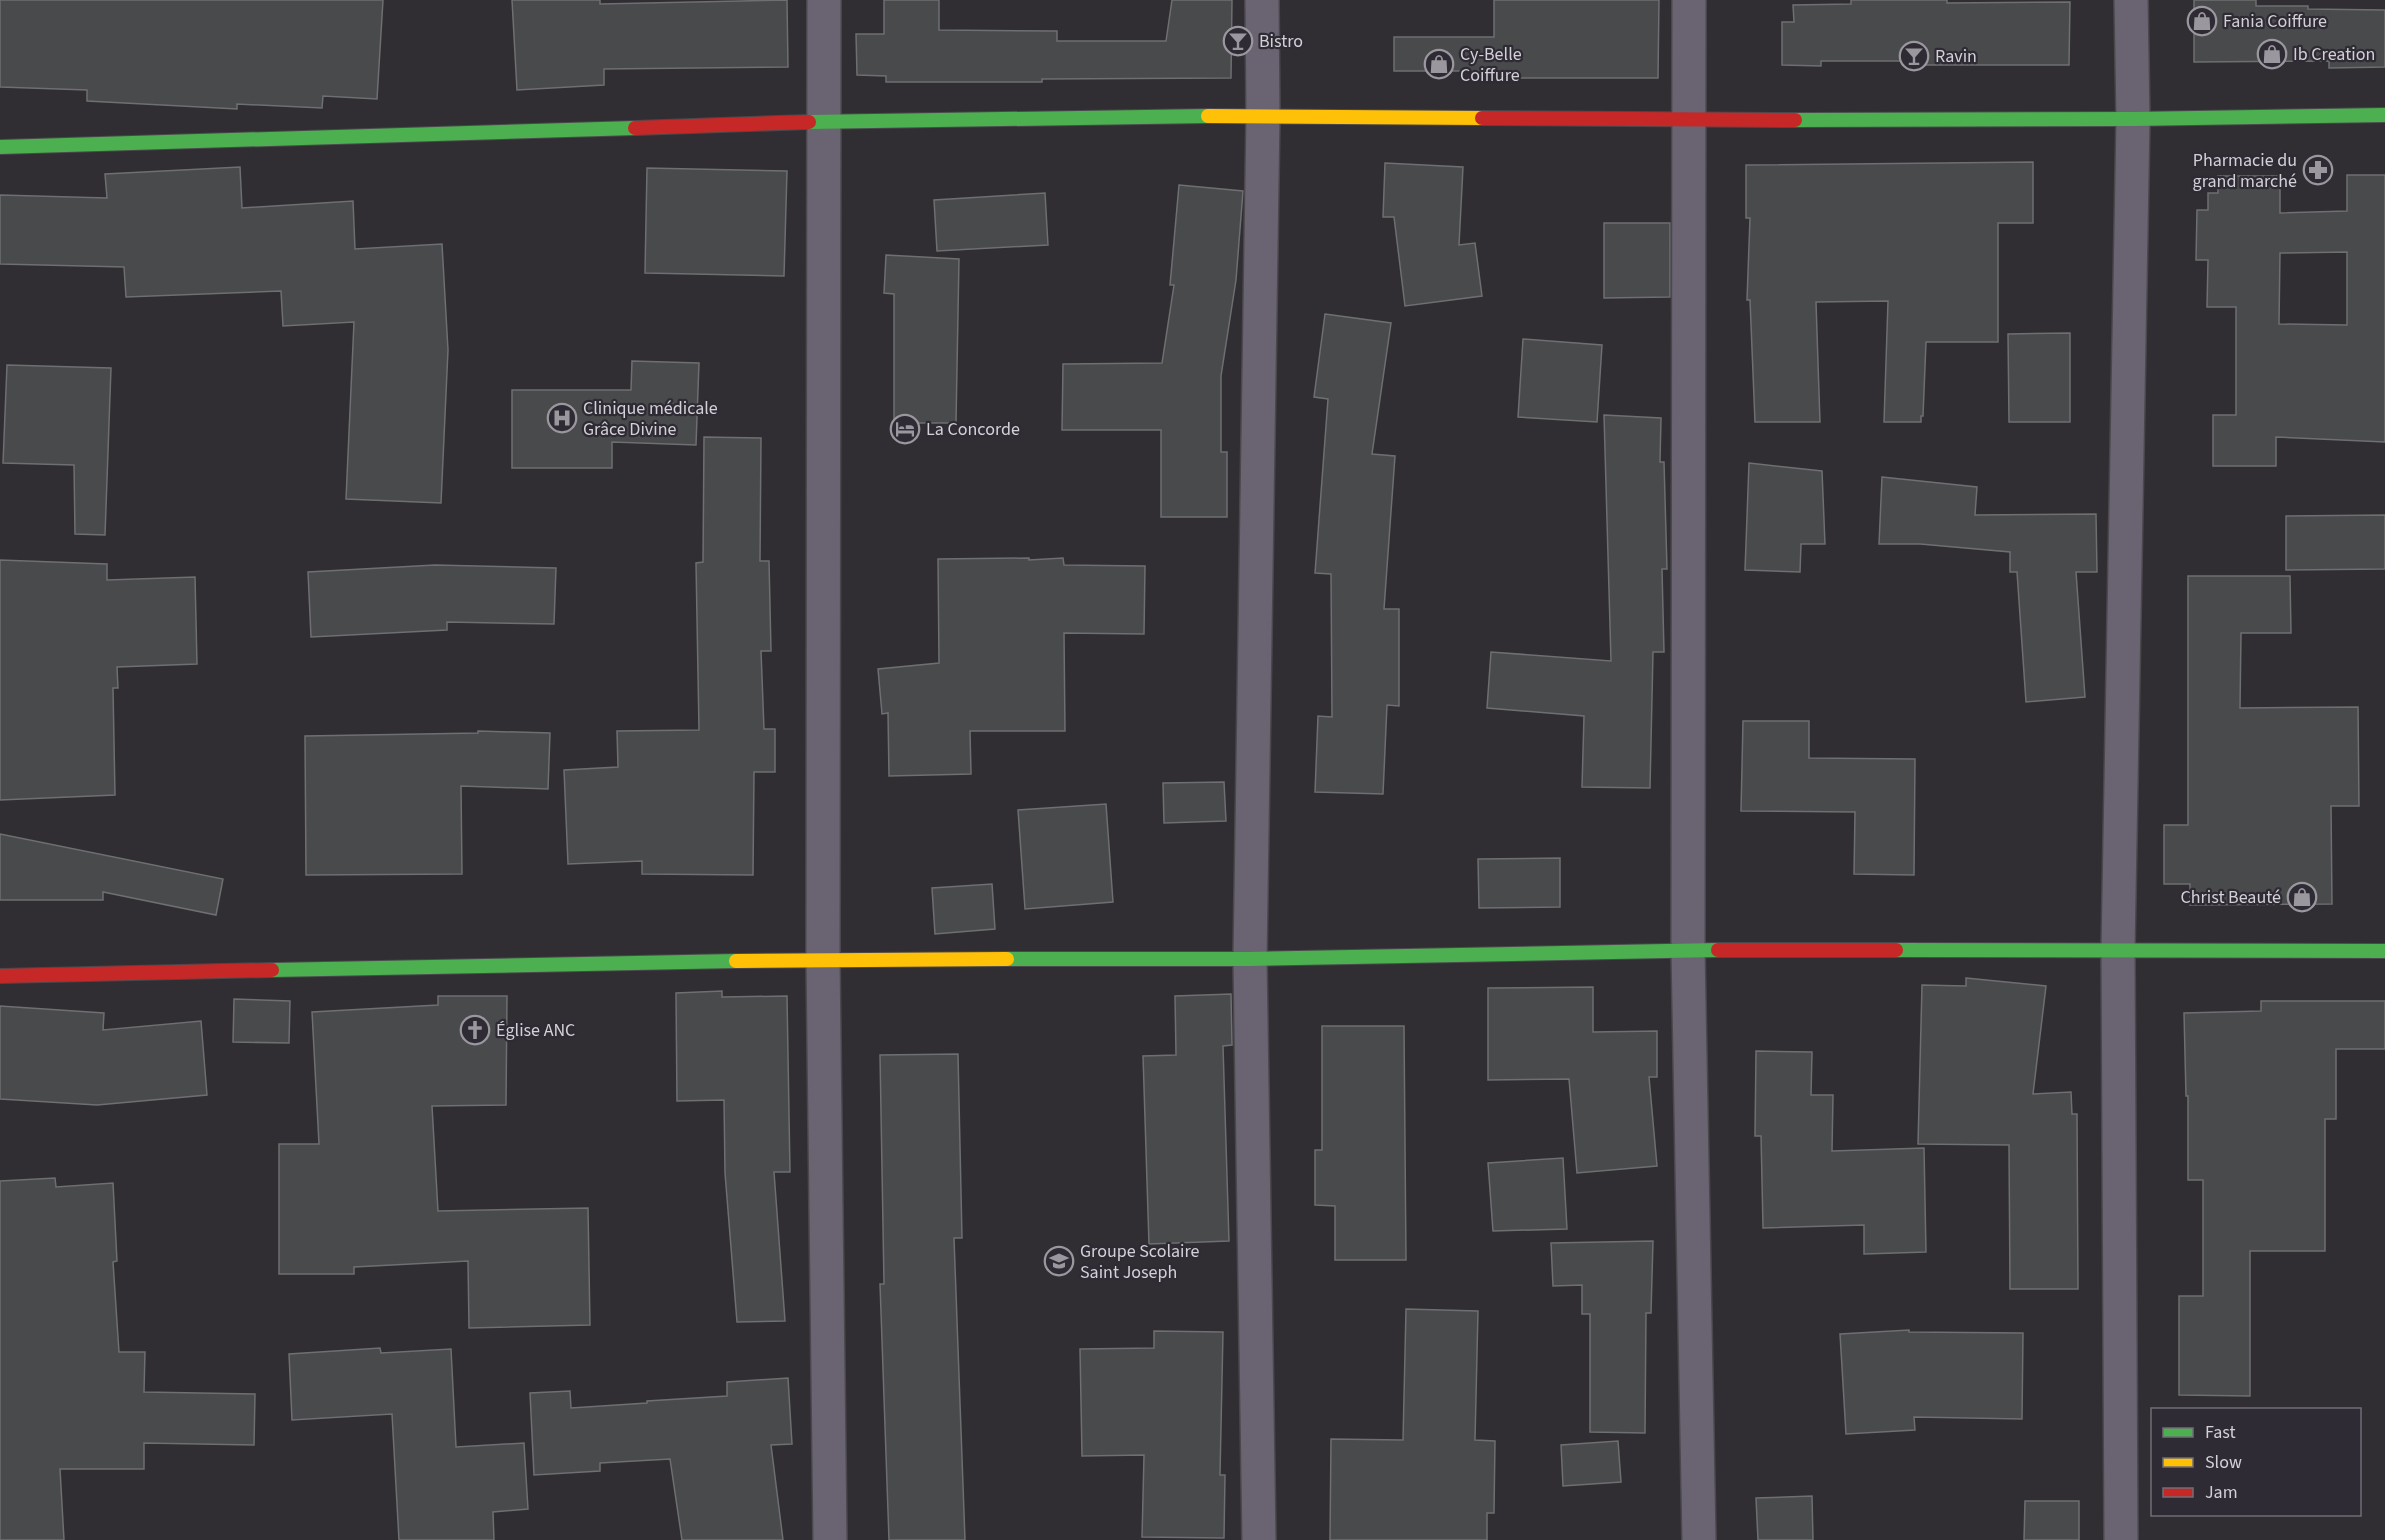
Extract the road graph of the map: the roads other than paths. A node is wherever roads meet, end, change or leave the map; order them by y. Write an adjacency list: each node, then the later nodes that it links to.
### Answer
1 (824, 0): 9 (street)
2 (1262, 0): 5 (street)
3 (1689, 0): 8 (street)
4 (2131, 0): 7 (street)
5 (1263, 115): 8 (street); 9 (street); 15 (street)
6 (2385, 115): 7 (street)
7 (2133, 119): 8 (street); 12 (street)
8 (1689, 120): 11 (street)
9 (824, 122): 10 (street); 14 (street)
10 (0, 147)
11 (1688, 950): 12 (street); 15 (street); 19 (street)
12 (2118, 950): 13 (street); 20 (street)
13 (2385, 951)
14 (823, 959): 15 (street); 16 (street); 17 (street)
15 (1250, 959): 18 (street)
16 (0, 976)
17 (830, 1540)
18 (1259, 1540)
19 (1699, 1540)
20 (2121, 1540)

